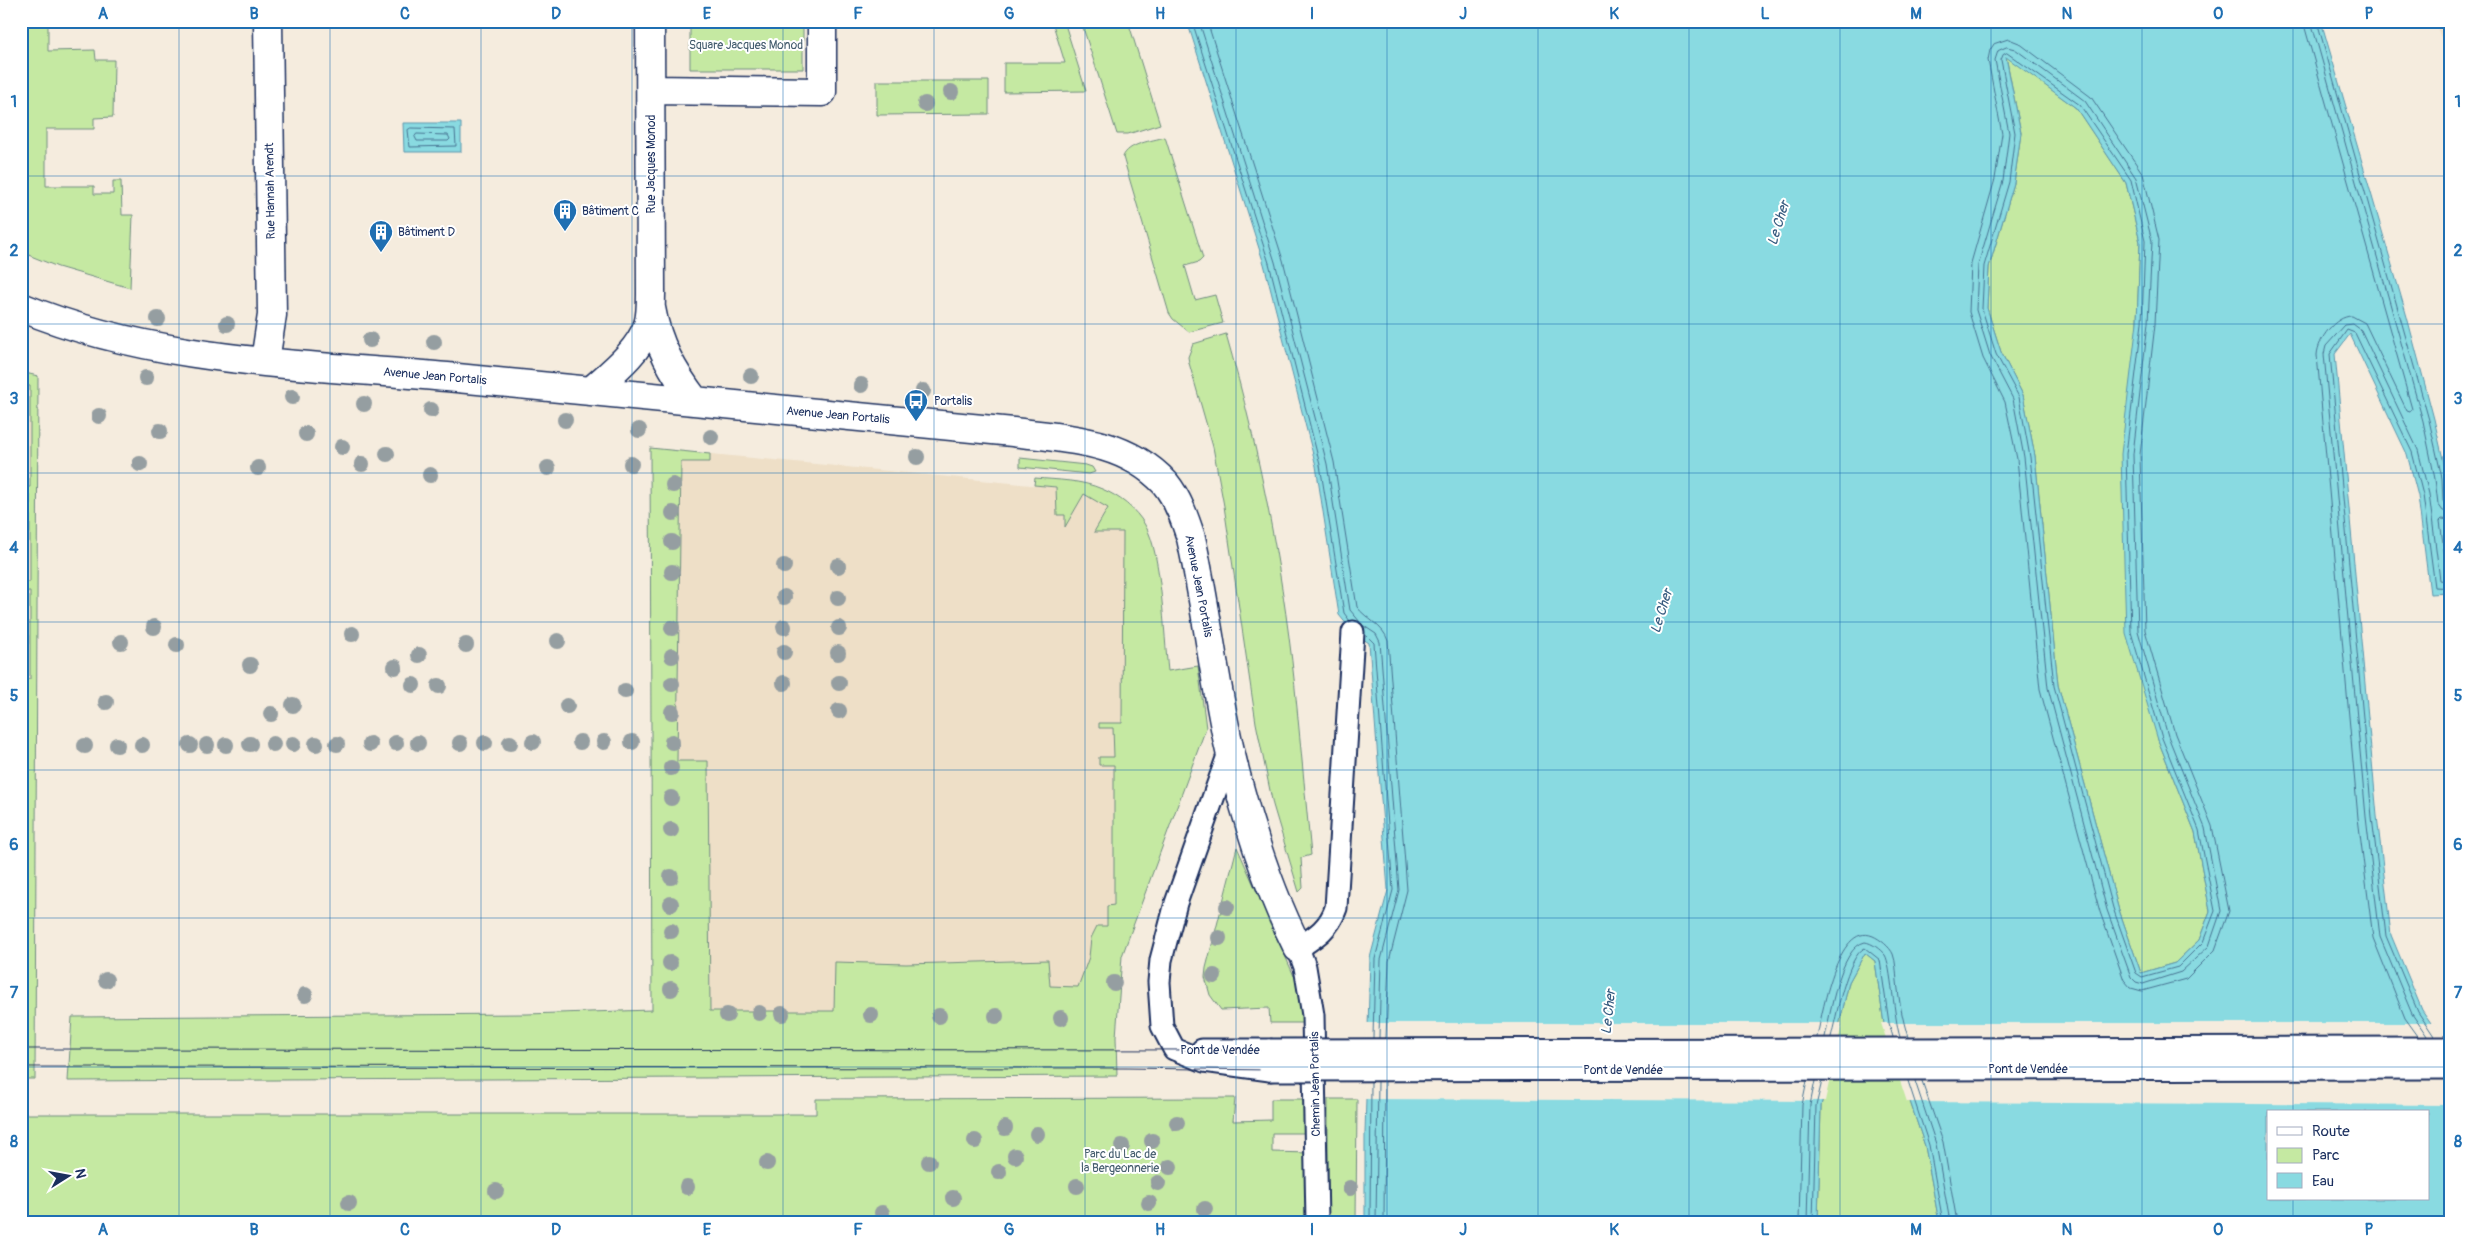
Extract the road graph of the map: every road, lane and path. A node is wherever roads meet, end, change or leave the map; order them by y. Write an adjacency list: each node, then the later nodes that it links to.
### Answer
1 (268, 21): 7 (street, Rue Hannah Arendt)
2 (650, 21): 4 (street, Rue Jacques Monod)
3 (822, 21): 4 (street)
4 (651, 90): 5 (street, Rue Jacques Monod)
5 (651, 306): 8 (street, Rue Jacques Monod); 9 (street, Rue Jacques Monod)
6 (21, 307): 7 (street, Avenue Jean Portalis)
7 (266, 360): 8 (street, Avenue Jean Portalis)
8 (591, 391): 9 (street, Avenue Jean Portalis)
9 (695, 401): 11 (street, Avenue Jean Portalis)
10 (1353, 632): 12 (lane)
11 (1230, 750): 12 (street, Avenue Jean Portalis); 14 (lane, Pont de Vendée)
12 (1298, 948): 16 (lane, Chemin Jean Portalis)
13 (2451, 1048): 14 (lane, Pont de Vendée, bridge)
14 (1270, 1060): 15 (lane, Pont de Vendée, bridge)
15 (2451, 1068)
16 (1317, 1222)

